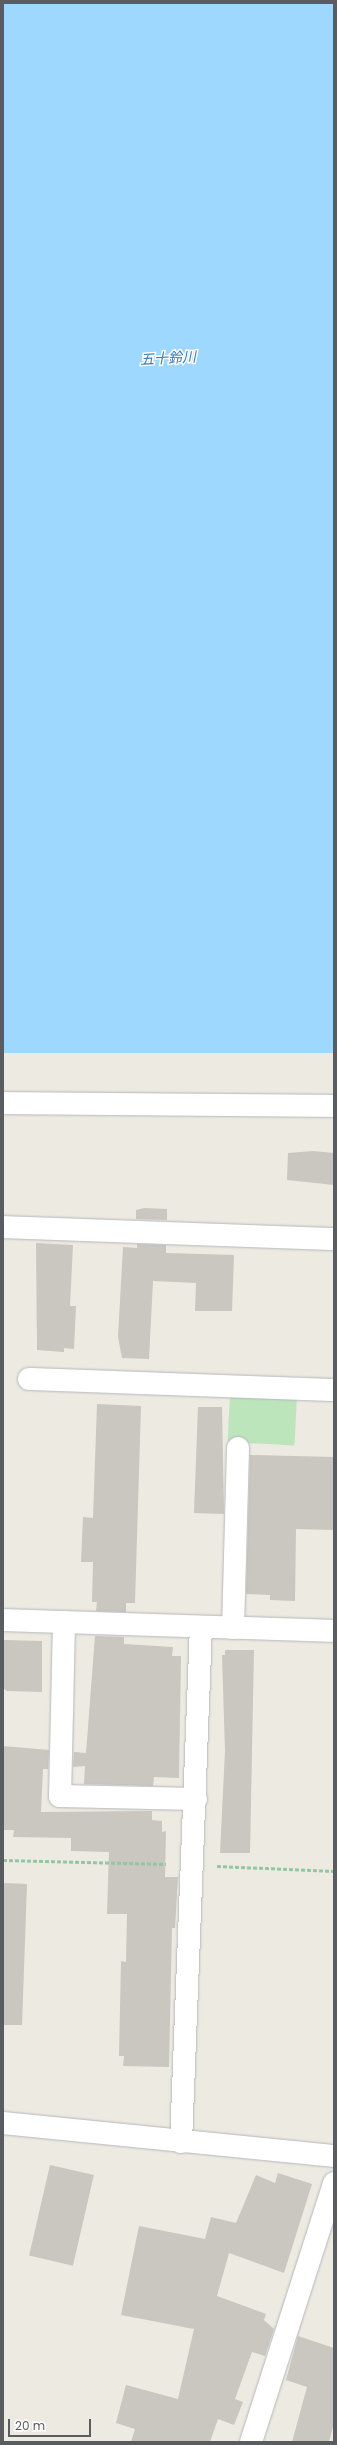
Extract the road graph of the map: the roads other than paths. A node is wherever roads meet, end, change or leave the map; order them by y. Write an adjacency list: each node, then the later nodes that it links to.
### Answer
1 (3, 1103): 2 (street)
2 (334, 1106)
3 (3, 1227): 4 (street)
4 (334, 1239)
5 (29, 1380): 6 (street)
6 (334, 1390)
7 (238, 1448): 11 (street)
8 (3, 1620): 9 (street)
9 (64, 1622): 10 (street); 13 (street)
10 (201, 1627): 11 (street); 13 (street)
11 (233, 1628): 12 (street)
12 (334, 1631)
13 (196, 1799): 15 (street)
14 (3, 2123): 15 (street)
15 (181, 2142): 16 (street)
16 (334, 2156)
17 (334, 2183): 18 (street)
18 (251, 2442)

